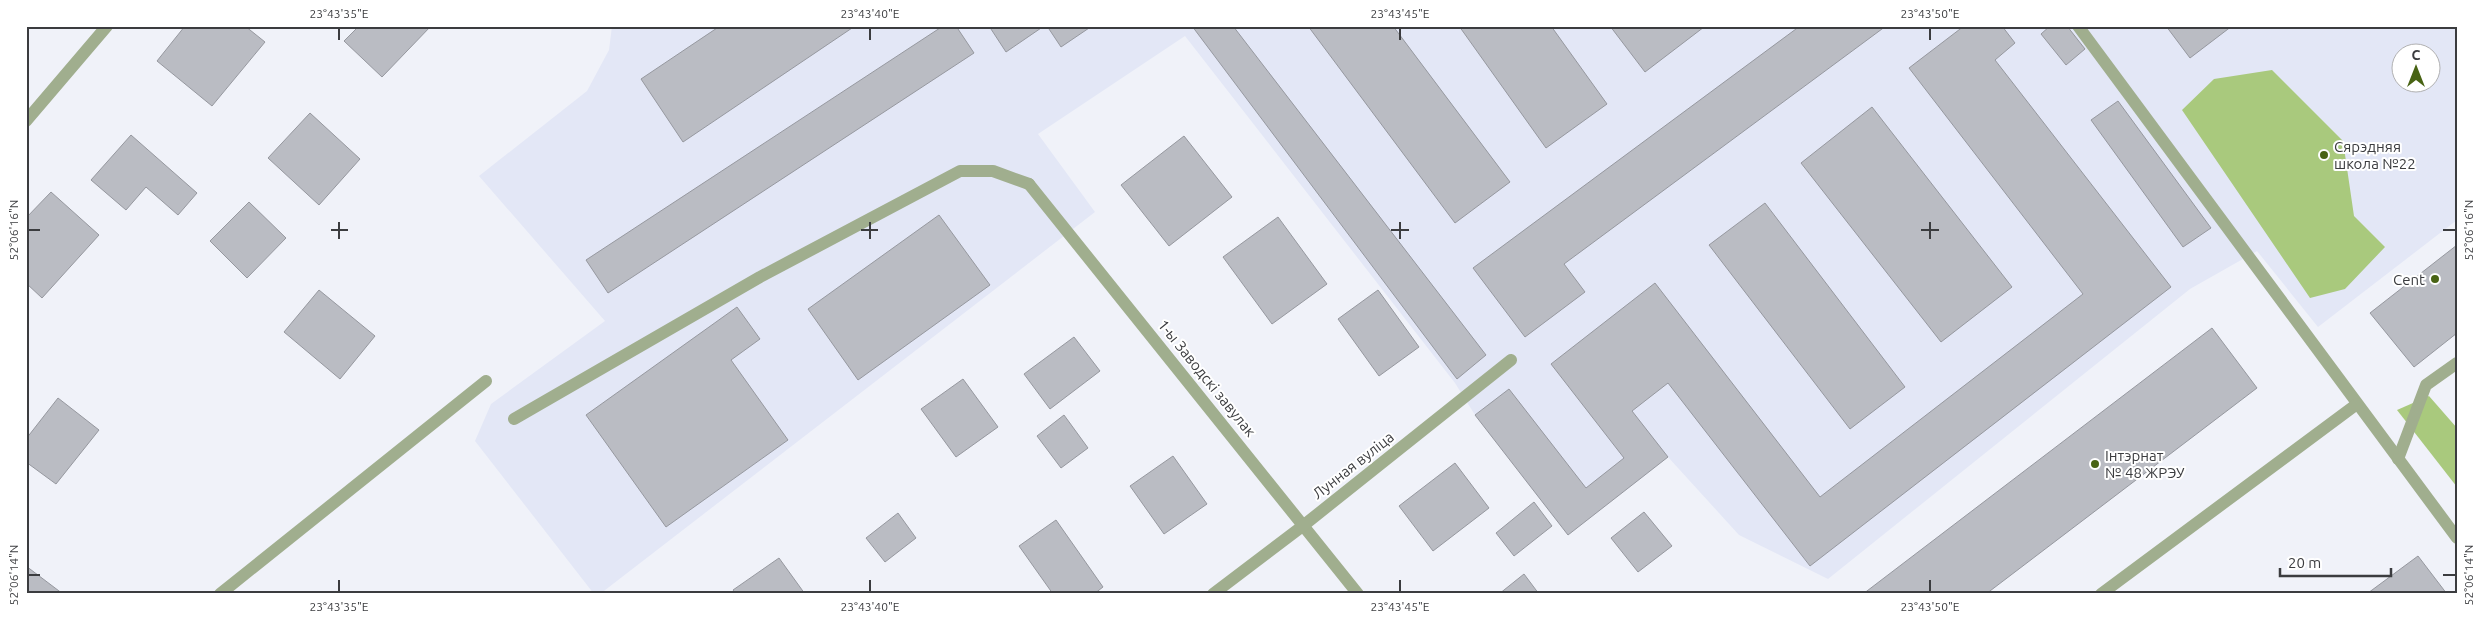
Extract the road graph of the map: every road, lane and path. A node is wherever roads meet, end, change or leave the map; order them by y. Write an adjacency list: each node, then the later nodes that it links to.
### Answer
1 (107, 26): 3 (street)
2 (2078, 26): 7 (street)
3 (26, 121)
4 (1511, 360): 10 (street, Лунная вуліца)
5 (2457, 363): 9 (street)
6 (486, 381): 12 (street)
7 (2357, 404): 9 (street); 15 (street)
8 (514, 419): 10 (street, 1-ы Заводскі завулак)
9 (2398, 459): 11 (street)
10 (1304, 525): 13 (street, Лунная вуліца); 14 (street, 1-ы Заводскі завулак)
11 (2457, 538)
12 (220, 594)
13 (1213, 594)
14 (1358, 594)
15 (2101, 594)

